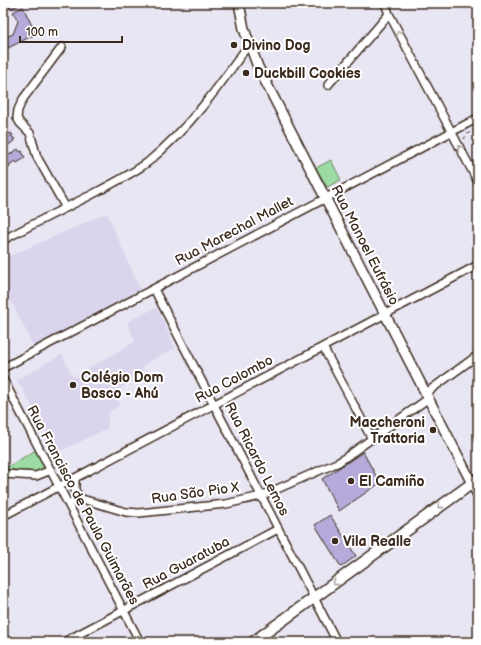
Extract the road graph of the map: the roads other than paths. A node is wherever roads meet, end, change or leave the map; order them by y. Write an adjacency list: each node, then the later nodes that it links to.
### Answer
1 (239, 3): 4 (street, Rua Manoel Eufrásio)
2 (385, 3): 3 (street)
3 (389, 14): 6 (street); 8 (street, one-way to 3)
4 (249, 44): 10 (street, Rua Manoel Eufrásio); 11 (street)
5 (62, 47): 11 (street)
6 (328, 85)
7 (478, 118): 8 (street, Rua Marechal Mallet)
8 (451, 132): 9 (street, one-way to 8); 10 (street, Rua Marechal Mallet)
9 (478, 182)
10 (326, 198): 14 (street, Rua Marechal Mallet); 15 (street, Rua Manoel Eufrásio)
11 (66, 208): 12 (street)
12 (3, 240)
13 (478, 265): 15 (street, Rua Colombo)
14 (154, 289): 18 (street, Rua Marechal Mallet); 21 (street, Rua Ricardo Lemos)
15 (385, 314): 16 (street, Rua Colombo); 20 (street, Rua Manoel Eufrásio)
16 (323, 347): 21 (street, Rua Colombo); 22 (street)
17 (478, 355): 20 (street, Rua São Pio X)
18 (3, 368)
19 (3, 379): 23 (street, Rua Francisco de Paula Guimarães)
20 (427, 396): 22 (street, Rua São Pio X); 26 (street, Rua Manoel Eufrásio)
21 (214, 405): 25 (street, Rua Colombo); 29 (street, Rua Ricardo Lemos)
22 (372, 439): 29 (street, Rua São Pio X)
23 (51, 470): 24 (street); 27 (street, Rua Francisco de Paula Guimarães)
24 (3, 474)
25 (75, 478): 27 (street, Rua Colombo); 30 (street)
26 (475, 481): 28 (street, Rua Manoel Eufrásio); 34 (main road, one-way to 34)
27 (59, 487): 31 (street, Rua Francisco de Paula Guimarães); 32 (street, Rua Colombo)
28 (478, 495)
29 (261, 496): 30 (street, Rua São Pio X); 33 (street, Rua Ricardo Lemos)
30 (82, 499): 31 (street)
31 (68, 503): 35 (street, Rua Francisco de Paula Guimarães)
32 (3, 516)
33 (278, 529): 34 (street, Rua Ricardo Lemos); 35 (street, Rua Guaratuba)
34 (314, 598): 38 (main road); 39 (street, Rua Ricardo Lemos)
35 (124, 610): 36 (street, Rua Guaratuba); 37 (street, Rua Francisco de Paula Guimarães)
36 (64, 642)
37 (140, 642)
38 (253, 642)
39 (337, 642)

